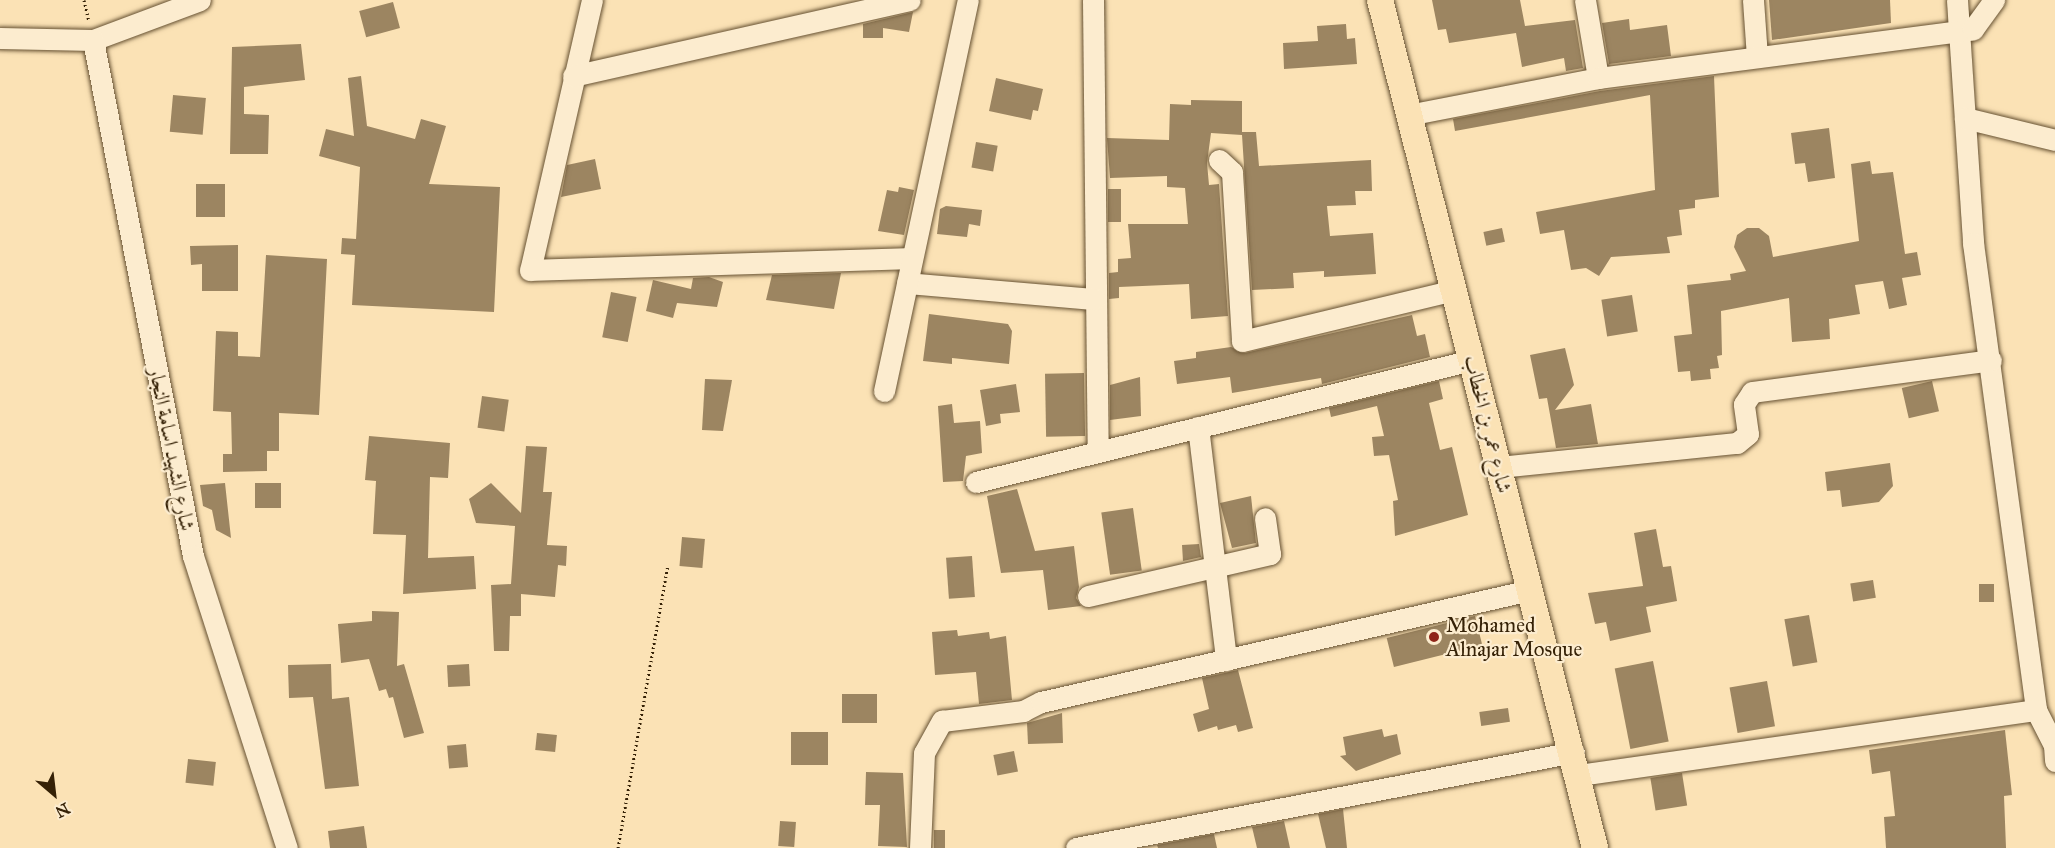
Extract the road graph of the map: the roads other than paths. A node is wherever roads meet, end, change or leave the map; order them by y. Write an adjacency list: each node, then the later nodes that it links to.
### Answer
1 (200, 0): 13 (street)
2 (592, 0): 15 (street)
3 (910, 0): 15 (street)
4 (968, 0): 21 (street)
5 (1093, 0): 24 (street)
6 (1380, 0): 17 (main road, شارع عمر بن الخطاب)
7 (1586, 0): 16 (street)
8 (1754, 0): 14 (street)
9 (1957, 0): 11 (street)
10 (1994, 0): 11 (street)
11 (1957, 30): 14 (street); 18 (street)
12 (0, 38): 13 (street)
13 (93, 40): 41 (street, شارع الشهيد اسامة النجار)
14 (1756, 57): 16 (street)
15 (573, 76): 21 (street)
16 (1598, 78): 17 (street)
17 (1408, 114): 23 (main road, شارع عمر بن الخطاب)
18 (1965, 118): 19 (street); 26 (street)
19 (2055, 140)
20 (1219, 160): 23 (street)
21 (911, 258): 22 (street)
22 (907, 283): 24 (street); 27 (street)
23 (1454, 290): 25 (main road, شارع عمر بن الخطاب)
24 (1094, 299): 29 (street)
25 (1472, 360): 28 (street); 30 (main road, شارع عمر بن الخطاب)
26 (1991, 360): 30 (street); 37 (street)
27 (884, 391)
28 (1198, 427): 29 (street); 33 (street)
29 (1098, 448): 31 (street)
30 (1499, 467): 34 (main road, شارع عمر بن الخطاب)
31 (976, 482)
32 (1265, 518): 33 (street)
33 (1216, 568): 35 (street); 36 (street)
34 (1530, 590): 36 (street); 40 (main road, شارع عمر بن الخطاب)
35 (1088, 596)
36 (1226, 660): 42 (street)
37 (2036, 710): 38 (street); 40 (street)
38 (2055, 745): 39 (street)
39 (2055, 760)
40 (1576, 763): 43 (street); 44 (main road, شارع عمر بن الخطاب)
41 (287, 848)
42 (920, 848)
43 (1076, 848)
44 (1595, 848)

